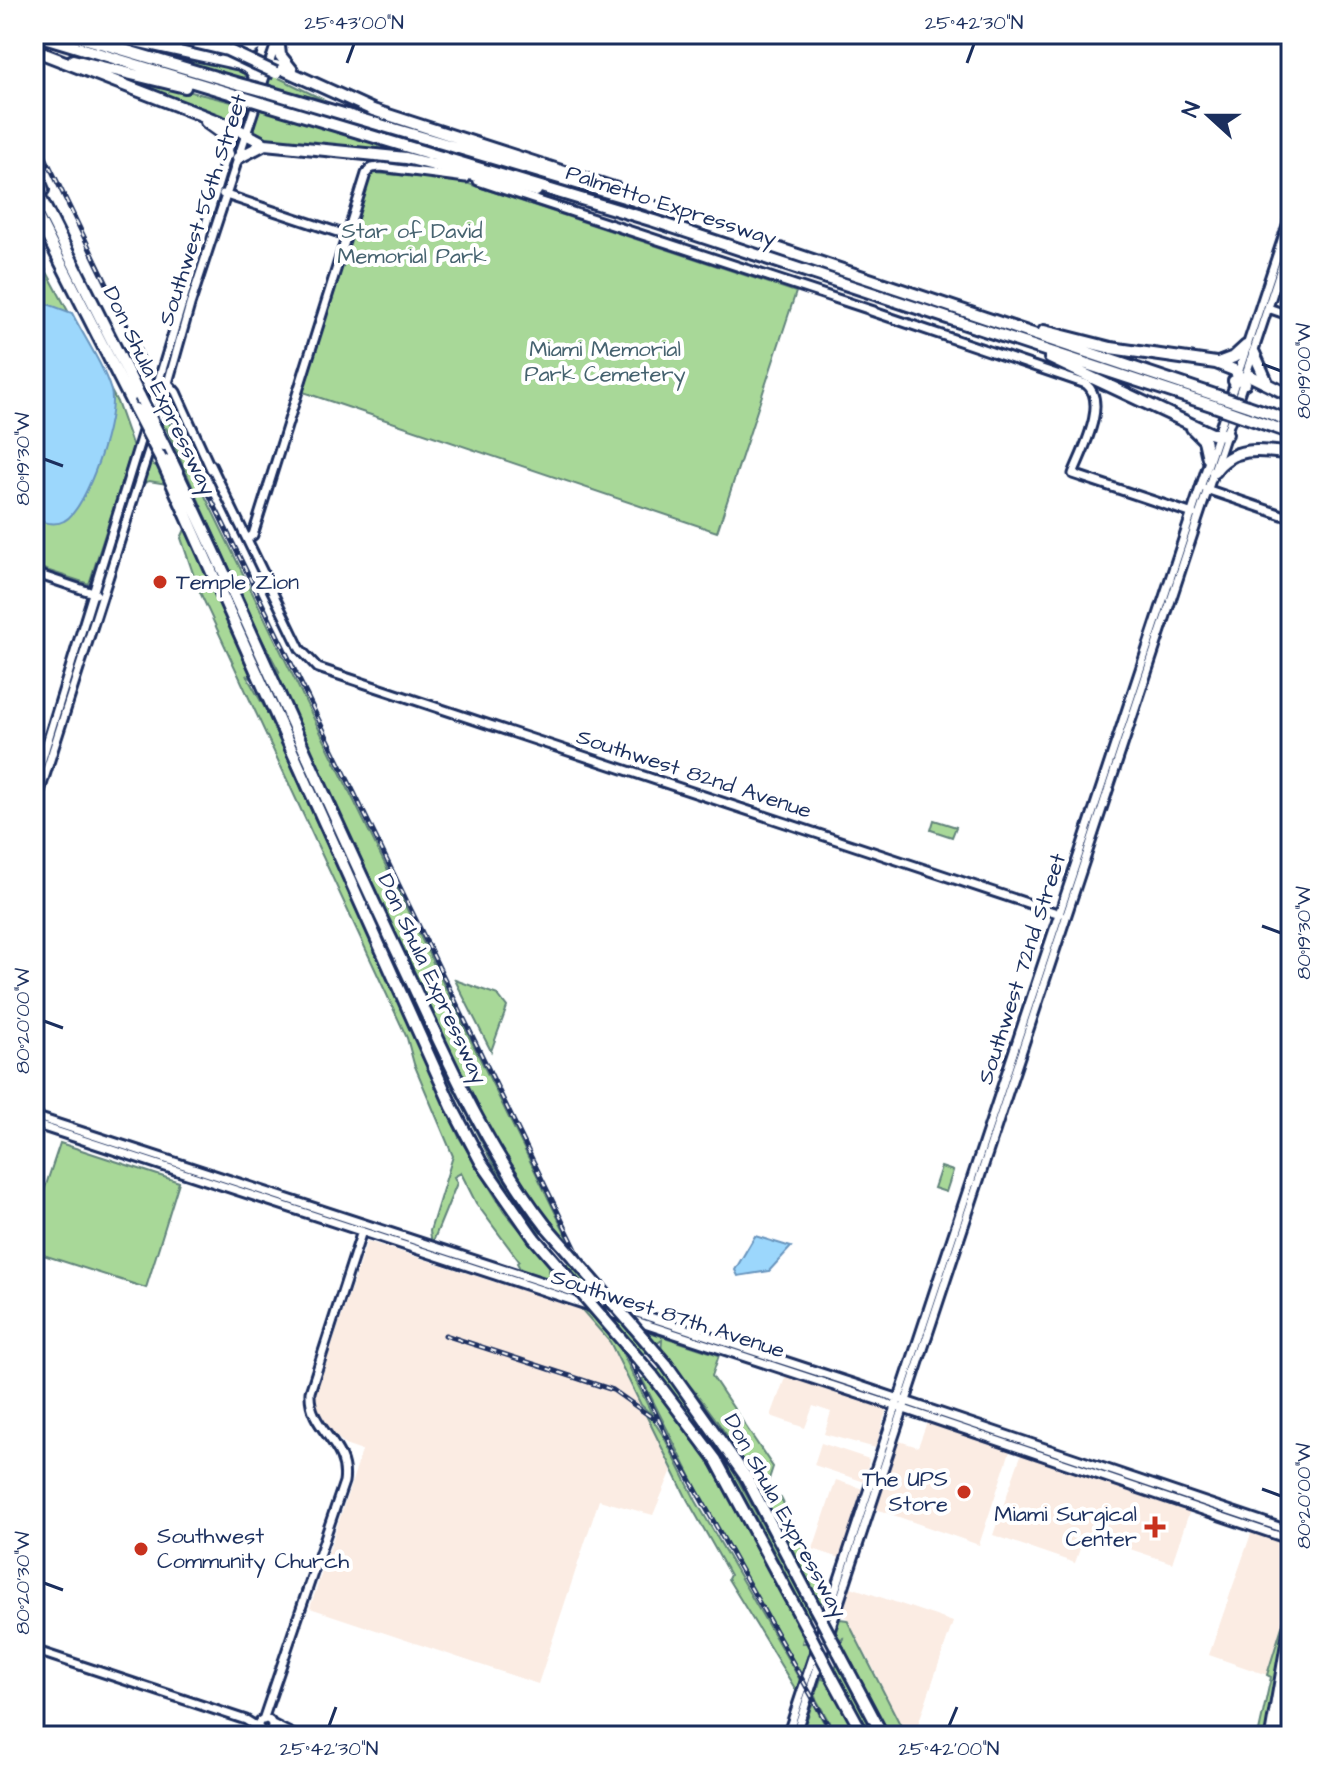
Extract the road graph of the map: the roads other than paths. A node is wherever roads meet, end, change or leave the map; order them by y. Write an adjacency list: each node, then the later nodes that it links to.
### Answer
1 (34, 34): 13 (highway, Palmetto Expressway)
2 (70, 34): 12 (highway, Palmetto Expressway)
3 (104, 34): 7 (highway)
4 (163, 35): 8 (highway, bridge)
5 (273, 36): 7 (highway); 8 (main road, Southwest 56th Street); 9 (main road, Southwest 56th Street); 10 (highway)
6 (39, 52): 13 (highway); 14 (highway)
7 (218, 60): 9 (highway)
8 (272, 69): 9 (highway); 10 (highway); 11 (main road, Southwest 56th Street); 16 (highway)
9 (254, 73): 11 (highway); 15 (main road, Southwest 56th Street)
10 (295, 75): 24 (highway)
11 (266, 89): 12 (highway, Palmetto Expressway, bridge); 16 (highway, Palmetto Expressway); 17 (main road, Southwest 56th Street)
12 (237, 90): 13 (highway, Palmetto Expressway); 23 (highway, Palmetto Expressway, bridge)
13 (223, 92)
14 (203, 116): 15 (highway); 19 (highway)
15 (235, 128): 17 (highway); 19 (main road, Southwest 56th Street)
16 (392, 128): 24 (highway, Palmetto Expressway)
17 (245, 135): 18 (highway); 19 (main road, Southwest 56th Street)
18 (265, 144): 19 (highway); 23 (highway)
19 (233, 156): 22 (main road, Southwest 56th Street)
20 (34, 168): 26 (highway)
21 (34, 185): 26 (highway, Don Shula Expressway)
22 (221, 193): 28 (main road); 37 (main road, Southwest 56th Street); 38 (main road, Southwest 56th Street)
23 (584, 199): 33 (highway, Palmetto Expressway)
24 (631, 199): 32 (highway, Palmetto Expressway)
25 (34, 210): 90 (highway, Don Shula Expressway, bridge)
26 (48, 211): 91 (highway, Don Shula Expressway, bridge)
27 (1291, 213): 29 (main road, Southwest 72nd Street)
28 (346, 235): 52 (main road); 54 (main road)
29 (1288, 238): 30 (main road, Southwest 72nd Street); 34 (main road, Southwest 72nd Street)
30 (1268, 308): 31 (main road); 34 (main road, Southwest 72nd Street)
31 (1291, 316)
32 (988, 319): 35 (highway); 41 (highway, Palmetto Expressway)
33 (1024, 343): 41 (highway, Palmetto Expressway); 44 (highway)
34 (1250, 350): 35 (highway); 36 (main road, Southwest 72nd Street); 39 (highway)
35 (1216, 363): 36 (highway)
36 (1241, 378): 39 (highway); 46 (main road, Southwest 72nd Street)
37 (159, 380): 38 (main road); 56 (main road, Southwest 56th Street)
38 (169, 384): 54 (main road); 56 (main road, Southwest 56th Street)
39 (1270, 384): 40 (highway)
40 (1291, 396)
41 (1216, 401): 42 (highway, Palmetto Expressway, bridge)
42 (1246, 411): 43 (highway, Palmetto Expressway); 45 (highway, Palmetto Expressway)
43 (1291, 421)
44 (1185, 422): 46 (highway); 49 (highway)
45 (1291, 433)
46 (1221, 436): 47 (highway); 49 (main road, Southwest 72nd Street); 50 (main road, Southwest 72nd Street)
47 (1244, 451): 48 (highway); 50 (highway)
48 (1291, 454)
49 (1208, 458): 51 (main road, Southwest 72nd Street)
50 (1214, 472): 51 (main road, Southwest 72nd Street)
51 (1204, 488): 52 (main road, Southwest 72nd Street); 53 (main road)
52 (1195, 515): 60 (main road, Southwest 72nd Street)
53 (1291, 518)
54 (247, 539): 60 (main road, Southwest 82nd Avenue)
55 (34, 573): 56 (main road)
56 (96, 594): 57 (main road, Southwest 56th Street)
57 (61, 710): 58 (main road, Southwest 56th Street); 59 (main road, Southwest 56th Street)
58 (34, 785)
59 (34, 810)
60 (1063, 914): 64 (main road, Southwest 72nd Street)
61 (34, 1116): 63 (main road, Southwest 87th Avenue)
62 (34, 1124): 63 (main road, Southwest 87th Avenue)
63 (128, 1151): 65 (main road, Southwest 87th Avenue)
64 (982, 1160): 66 (main road, Southwest 72nd Street); 67 (main road, Southwest 72nd Street)
65 (362, 1229): 68 (main road, Southwest 87th Avenue); 86 (main road)
66 (937, 1281): 67 (main road); 71 (main road, Southwest 72nd Street)
67 (939, 1304): 72 (main road, Southwest 72nd Street)
68 (662, 1327): 69 (main road, Southwest 87th Avenue); 70 (main road, Southwest 87th Avenue)
69 (718, 1342): 70 (main road); 71 (main road, Southwest 87th Avenue)
70 (723, 1351): 71 (main road, Southwest 87th Avenue)
71 (896, 1402): 72 (main road, Southwest 87th Avenue); 76 (main road, Southwest 72nd Street)
72 (905, 1405): 73 (main road, Southwest 87th Avenue); 76 (main road, Southwest 72nd Street)
73 (1046, 1454): 74 (main road, Southwest 87th Avenue); 75 (main road, Southwest 87th Avenue)
74 (1096, 1467): 75 (main road); 77 (main road, Southwest 87th Avenue)
75 (1085, 1471): 77 (main road, Southwest 87th Avenue)
76 (878, 1473): 81 (main road, Southwest 72nd Street)
77 (1136, 1484): 78 (main road, Southwest 87th Avenue)
78 (1193, 1503): 79 (main road, Southwest 87th Avenue); 80 (main road, Southwest 87th Avenue)
79 (1291, 1531)
80 (1291, 1540)
81 (843, 1581): 88 (main road, Southwest 72nd Street); 89 (main road, Southwest 72nd Street)
82 (1291, 1620): 92 (highway)
83 (34, 1650): 86 (main road)
84 (1291, 1687): 92 (highway)
85 (1291, 1718): 93 (highway)
86 (265, 1728): 87 (main road)
87 (296, 1736)
88 (787, 1736)
89 (795, 1736)
90 (864, 1736)
91 (883, 1736)
92 (1274, 1736)
93 (1286, 1736)

